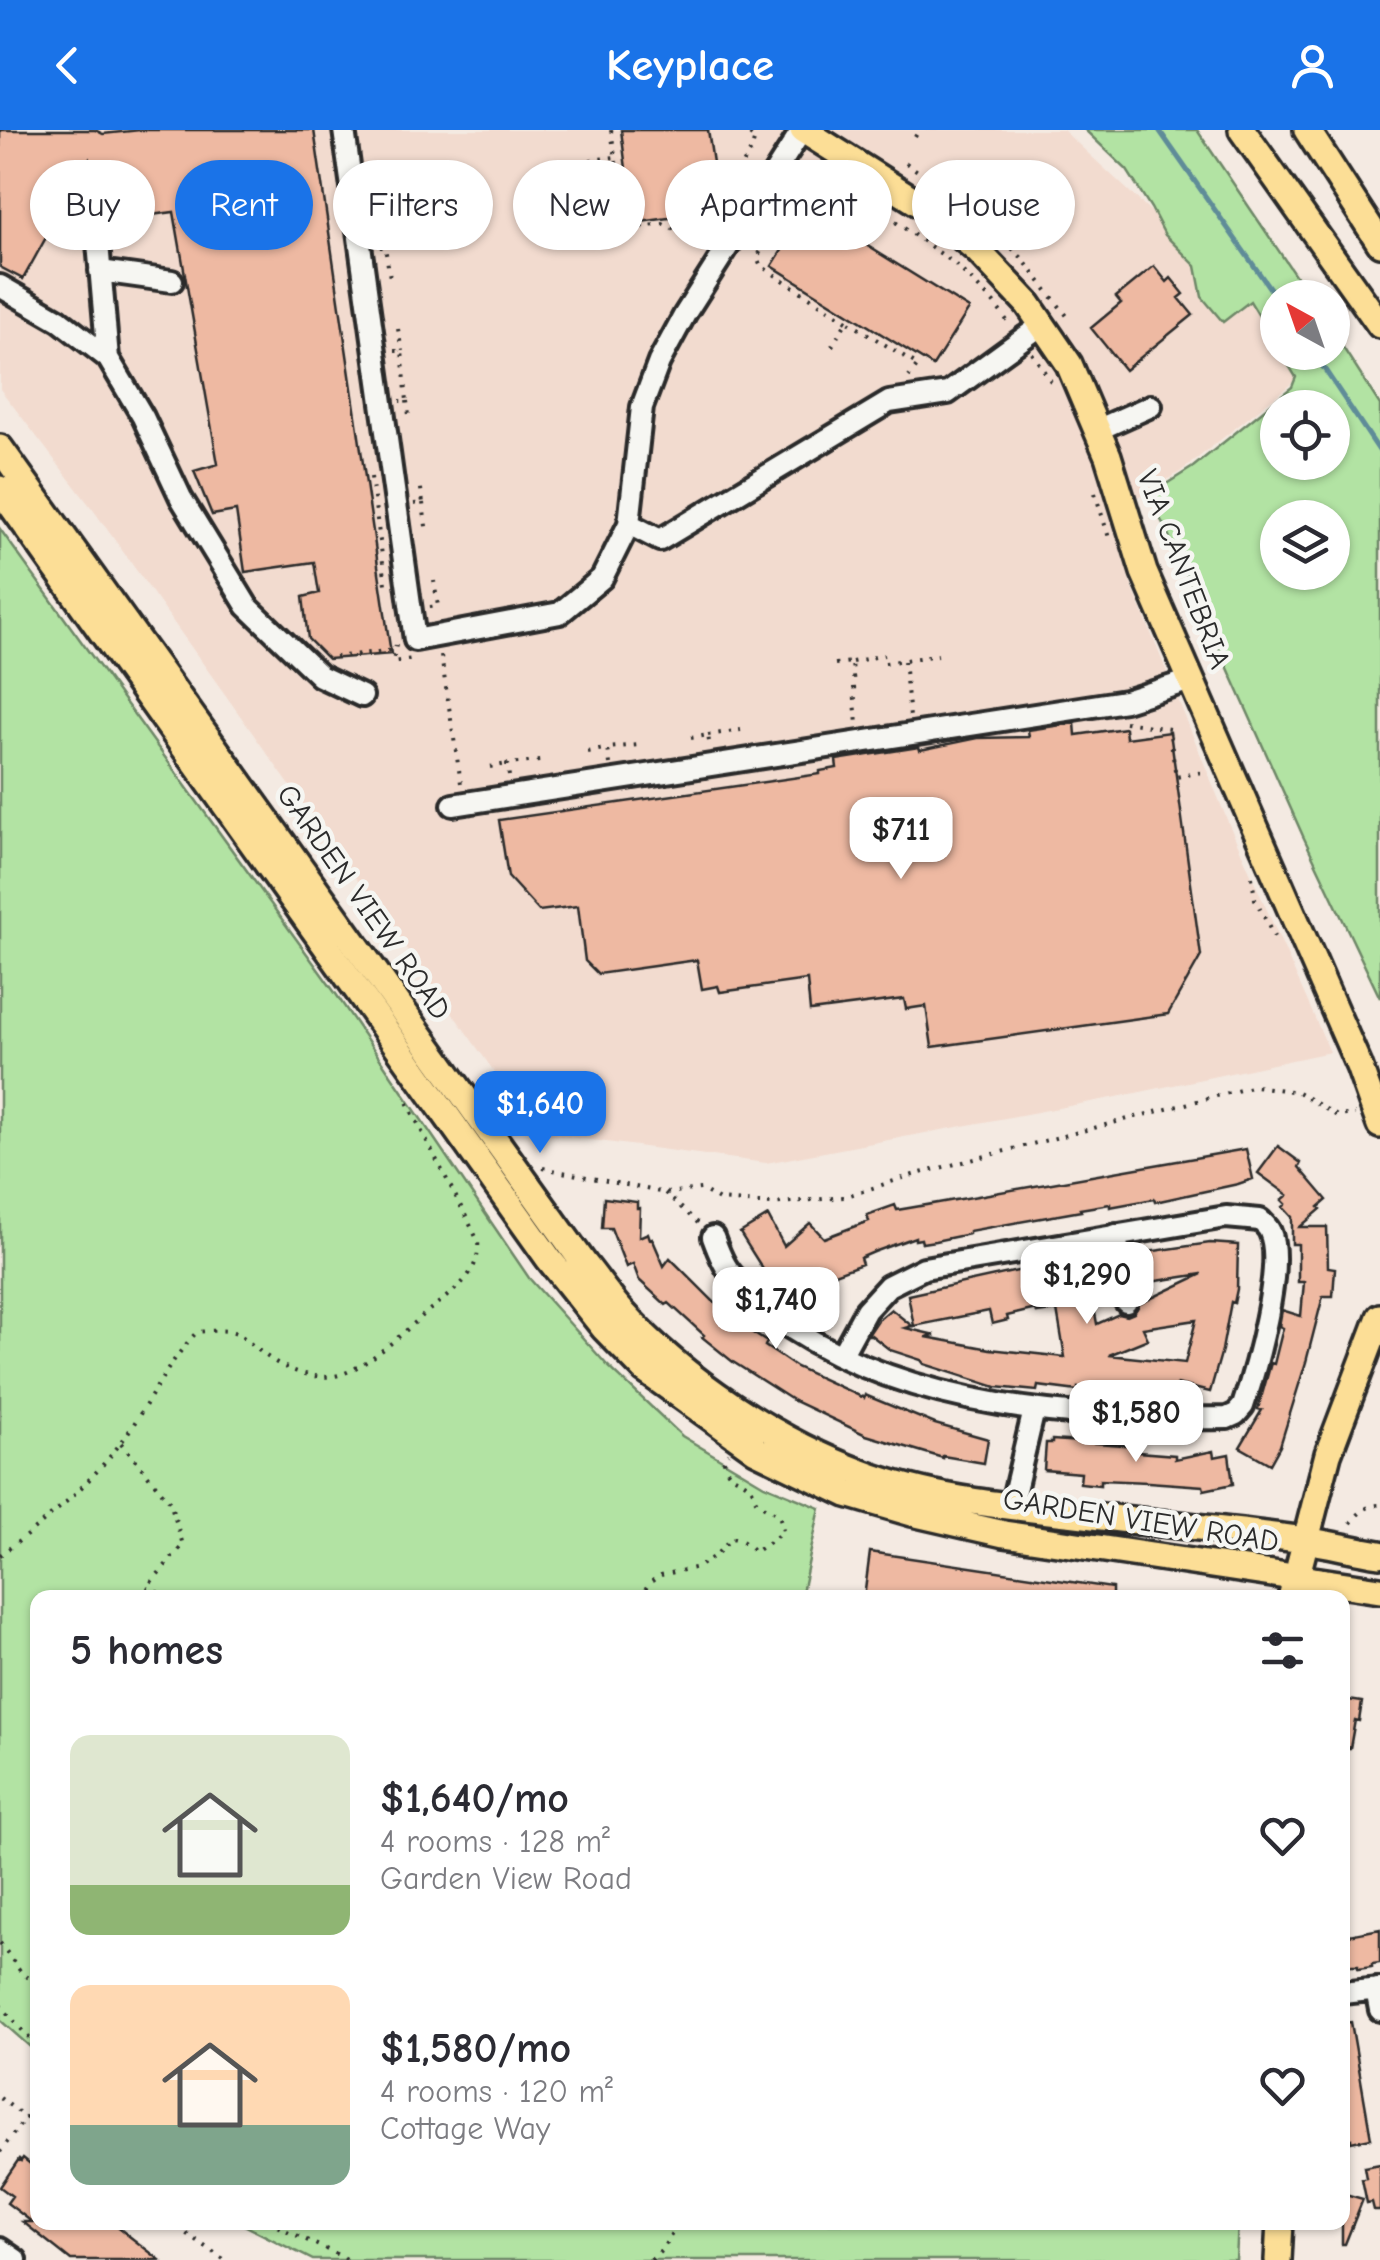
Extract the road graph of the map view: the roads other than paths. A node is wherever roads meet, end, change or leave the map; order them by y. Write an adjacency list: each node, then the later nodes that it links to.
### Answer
1 (344, 130): 17 (street)
2 (803, 130): 10 (main road, VIA CANTEBRIA); 17 (street)
3 (1242, 130): 11 (main road)
4 (1306, 130): 5 (main road)
5 (1380, 242)
6 (99, 250): 7 (street)
7 (100, 270): 8 (street); 12 (street)
8 (172, 281)
9 (0, 286): 12 (street)
10 (1043, 324): 14 (main road, VIA CANTEBRIA); 17 (street)
11 (1380, 325)
12 (108, 358): 19 (street)
13 (1151, 406): 14 (street)
14 (1096, 430): 18 (main road, VIA CANTEBRIA)
15 (0, 448): 28 (main road, GARDEN VIEW ROAD)
16 (0, 488): 31 (main road, GARDEN VIEW ROAD)
17 (629, 524)
18 (1191, 680): 20 (street); 21 (main road, VIA CANTEBRIA)
19 (362, 696)
20 (463, 803)
21 (1369, 1119)
22 (1116, 1235): 24 (street); 26 (street); 27 (street)
23 (712, 1237): 26 (street)
24 (1126, 1302)
25 (1380, 1317): 29 (main road)
26 (841, 1356): 27 (street)
27 (1034, 1410): 28 (street)
28 (1011, 1506): 29 (main road, GARDEN VIEW ROAD)
29 (1307, 1540): 30 (main road, GARDEN VIEW ROAD); 31 (main road)
30 (1380, 1554)
31 (1293, 1587): 32 (main road, GARDEN VIEW ROAD)
32 (1380, 1590)
33 (1350, 1994): 34 (street)
34 (1379, 1996)
35 (1280, 2230): 38 (main road)
36 (0, 2248): 37 (street)
37 (16, 2260)
38 (1278, 2260)

